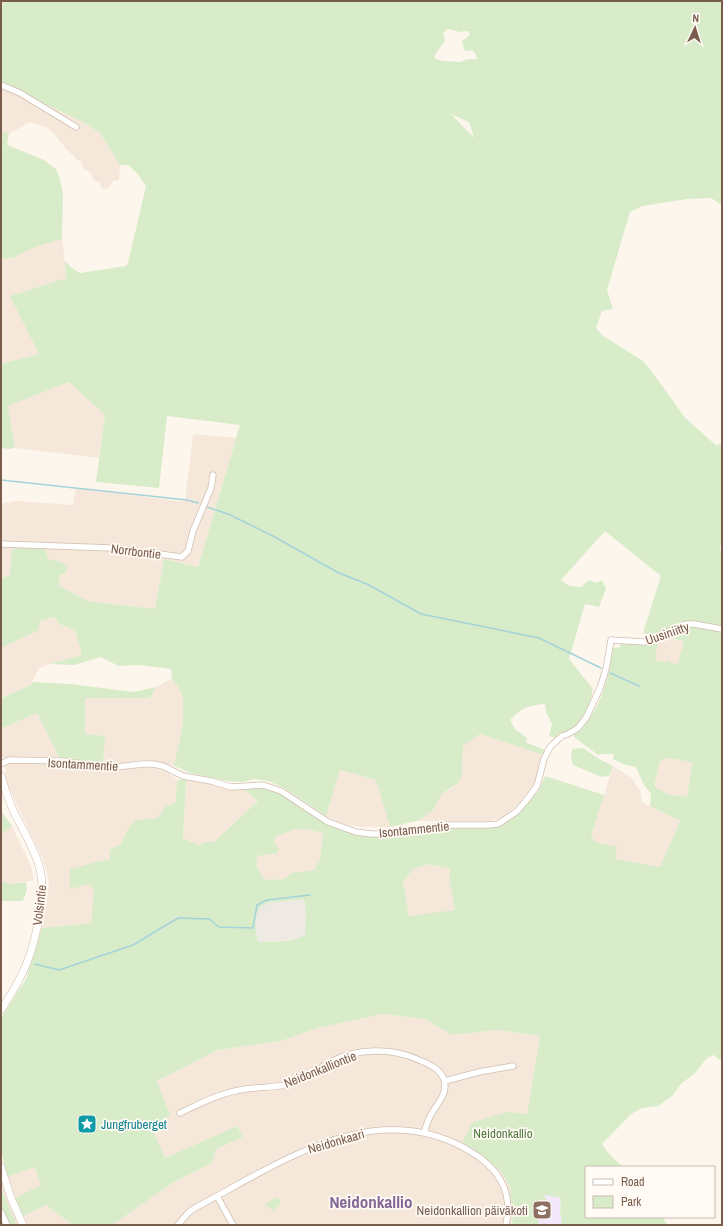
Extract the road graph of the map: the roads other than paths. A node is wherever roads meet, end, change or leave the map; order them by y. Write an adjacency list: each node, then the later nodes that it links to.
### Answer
1 (1, 85): 2 (street)
2 (76, 127)
3 (212, 475): 4 (street, Norrbontie)
4 (1, 544)
5 (722, 629): 6 (street, Uusiniitty)
6 (611, 640): 7 (street, Isontammentie)
7 (1, 764)
8 (1, 776): 9 (street, Volsintie)
9 (1, 1010)
10 (513, 1066): 11 (street)
11 (445, 1081): 12 (street, Neidonkalliontie); 13 (street)
12 (180, 1113)
13 (424, 1133): 16 (street, Neidonkaari); 22 (street, Neidonkaari)
14 (1, 1168): 15 (street)
15 (3, 1181): 19 (street)
16 (217, 1196): 20 (street, Neidonkaari); 21 (street)
17 (1, 1212): 18 (street)
18 (7, 1225)
19 (23, 1225)
20 (178, 1225)
21 (233, 1225)
22 (506, 1225)

